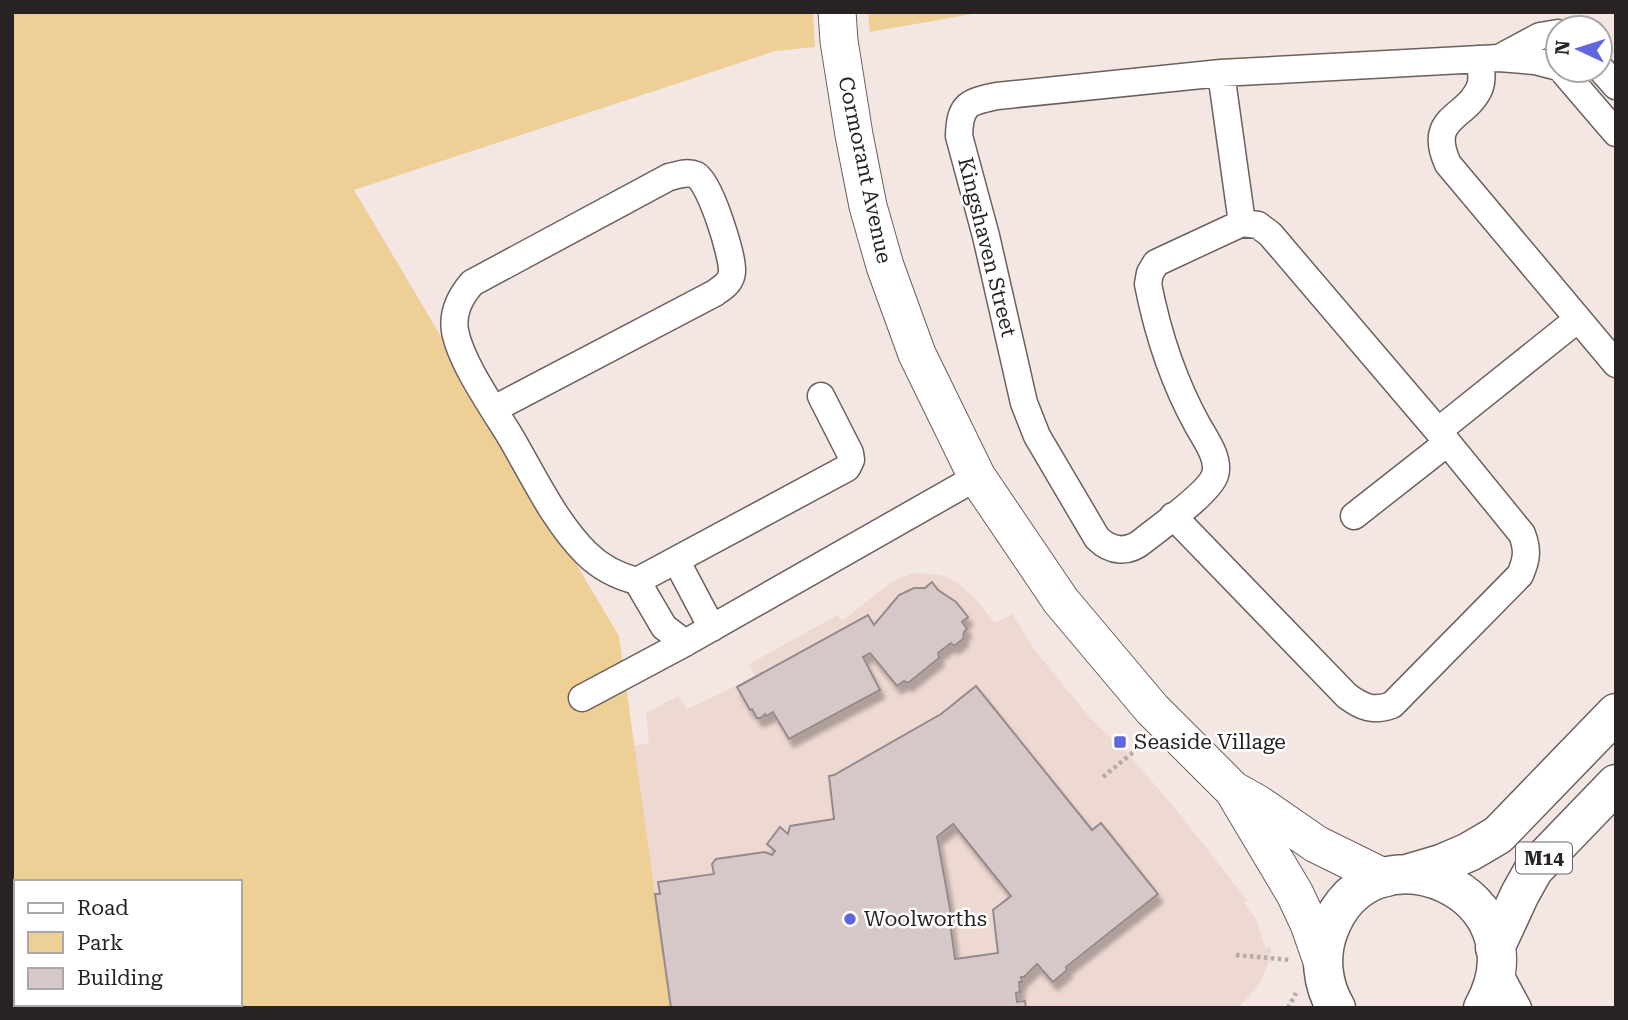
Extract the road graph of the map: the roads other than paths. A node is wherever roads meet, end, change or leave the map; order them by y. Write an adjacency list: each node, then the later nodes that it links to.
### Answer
1 (837, 12): 14 (street, Cormorant Avenue)
2 (1544, 35): 3 (street, Kingshaven Street)
3 (1489, 59): 4 (street, Kingshaven Street); 5 (street, Kingshaven Street); 9 (street)
4 (1544, 63)
5 (1221, 73): 8 (street); 15 (street, Kingshaven Street)
6 (1574, 84): 7 (street)
7 (1616, 133)
8 (1242, 223): 13 (street); 15 (street, Kingshaven Street)
9 (1578, 319): 10 (street); 13 (street)
10 (1616, 364)
11 (821, 396): 17 (street)
12 (494, 408): 12 (street); 18 (street)
13 (1443, 437): 15 (street); 16 (street)
14 (977, 477): 19 (street); 24 (street, Cormorant Avenue)
15 (1173, 516)
16 (1354, 516)
17 (676, 560): 18 (street); 19 (street)
18 (637, 581): 20 (street)
19 (712, 628): 20 (street)
20 (685, 643): 21 (street)
21 (582, 698)
22 (1616, 713): 25 (main road, M14)
23 (1616, 784): 26 (main road, M14)
24 (1233, 790): 25 (street, Cormorant Avenue); 27 (street, Cormorant Avenue)
25 (1395, 876): 26 (main road); 27 (main road, M14)
26 (1496, 958): 28 (main road, M14); 29 (street)
27 (1320, 985)
28 (1483, 1008)
29 (1518, 1008)

